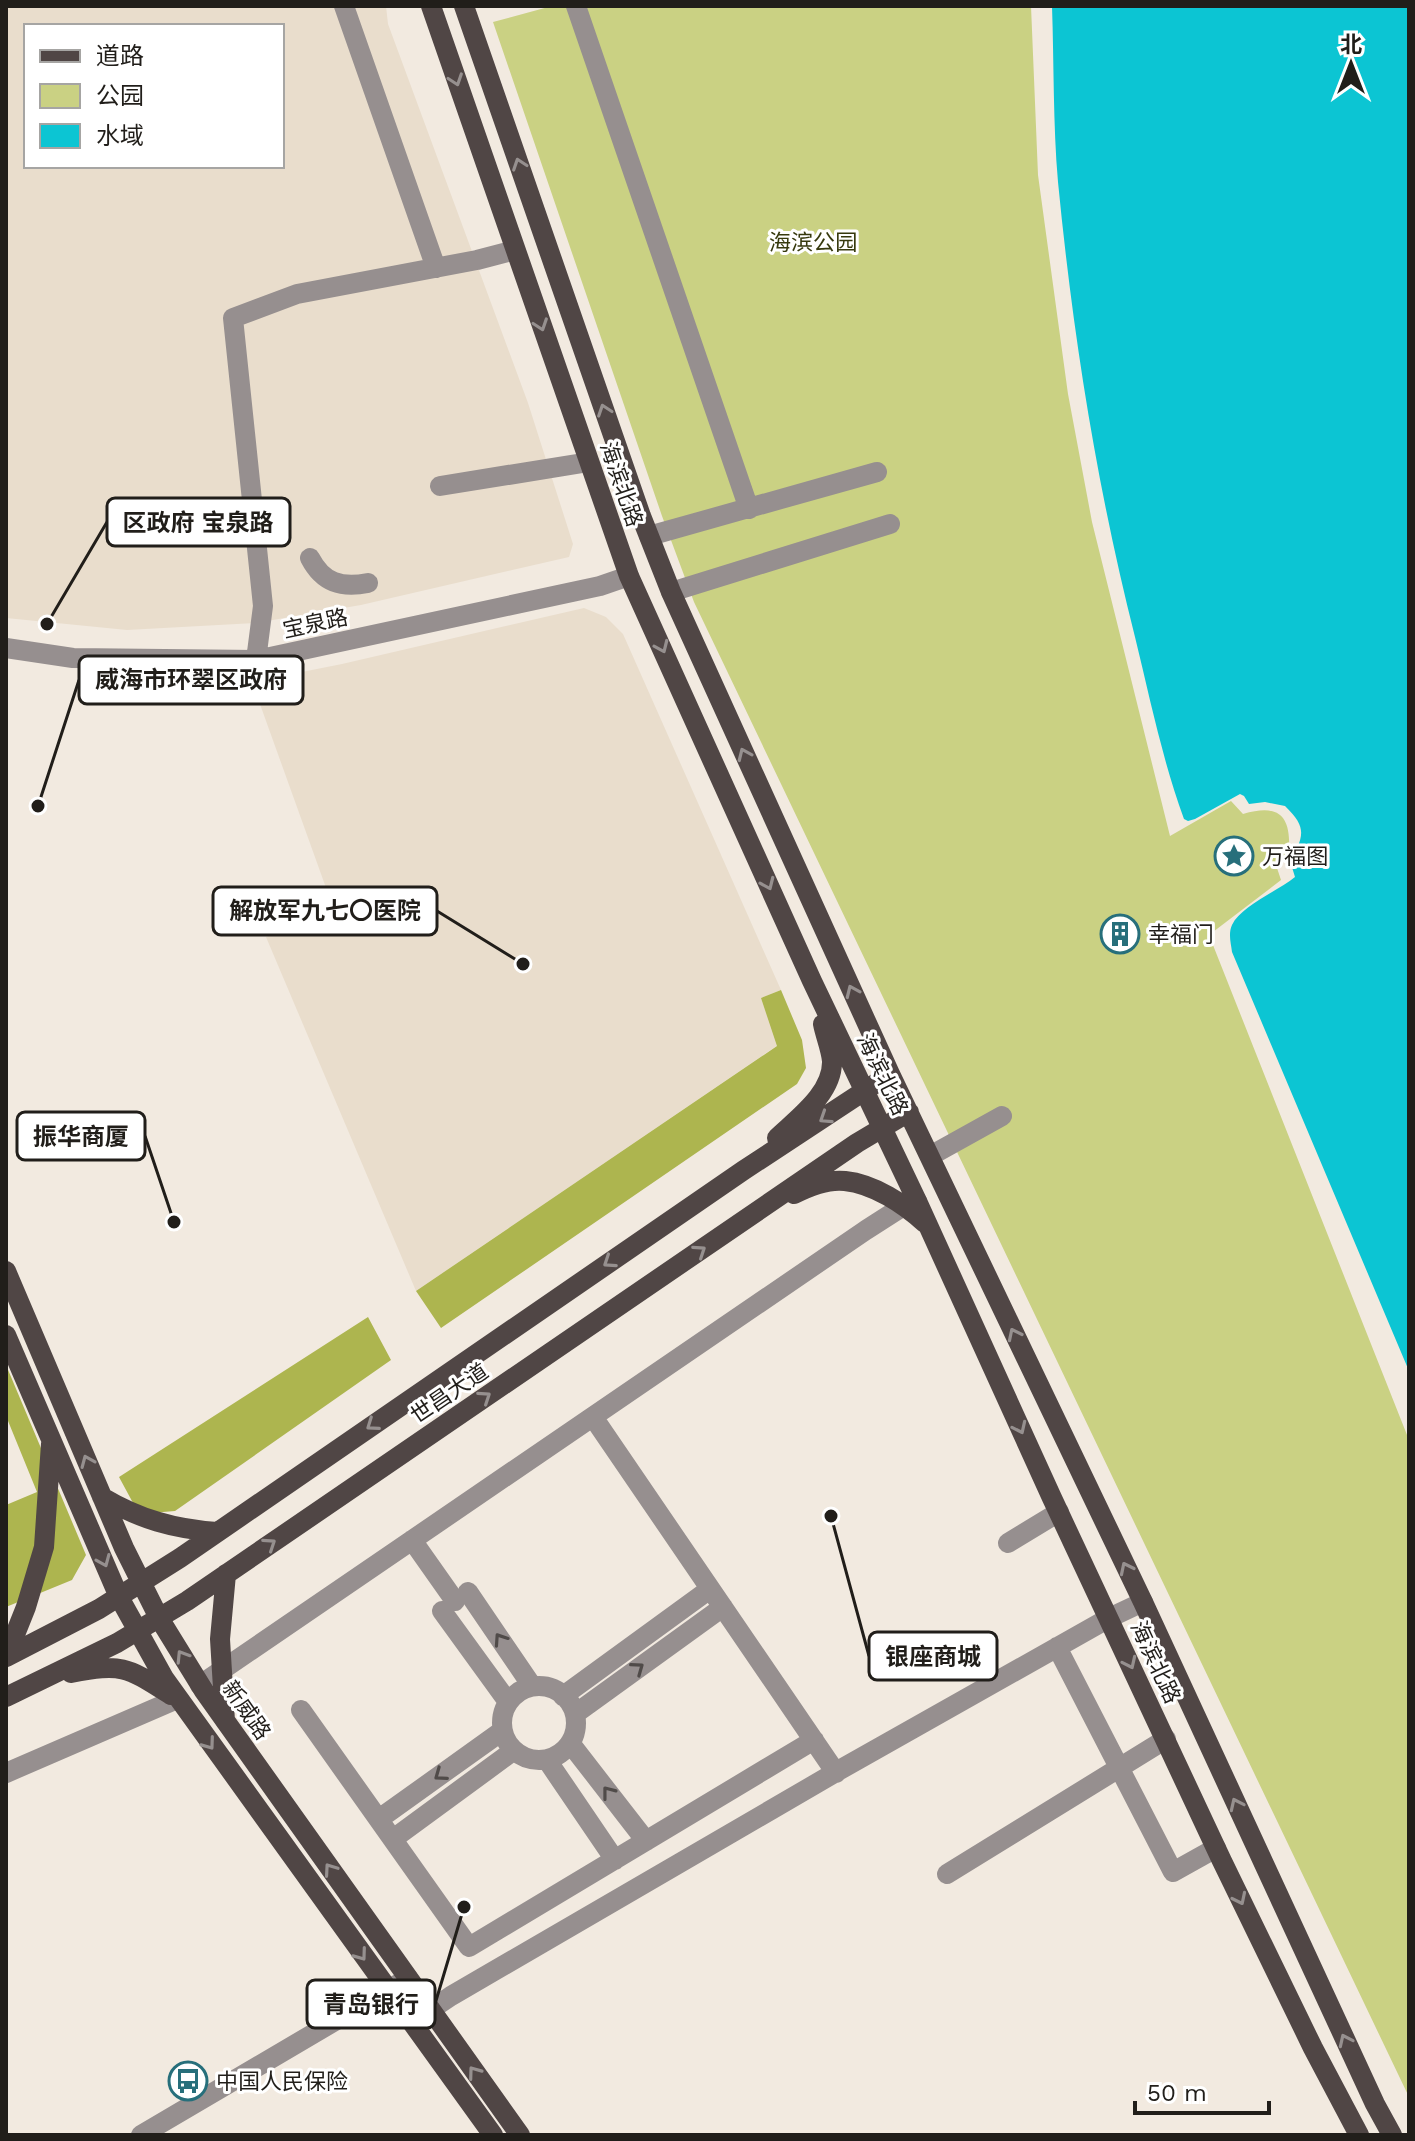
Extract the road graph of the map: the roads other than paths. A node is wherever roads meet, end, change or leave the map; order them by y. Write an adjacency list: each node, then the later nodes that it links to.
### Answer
1 (344, 6): 6 (street)
2 (431, 6): 5 (main road, 海滨北路, one-way to 5)
3 (464, 6): 12 (main road, 海滨北路, one-way to 3)
4 (576, 6): 10 (street)
5 (515, 250): 6 (street); 7 (main road, 海滨北路, one-way to 7)
6 (436, 268): 18 (street)
7 (589, 462): 9 (street); 14 (main road, 海滨北路)
8 (877, 472): 10 (street)
9 (440, 486)
10 (749, 509): 12 (street)
11 (890, 524): 16 (street)
12 (649, 536): 16 (main road, 海滨北路)
13 (310, 558): 15 (street)
14 (629, 576): 18 (street, 宝泉路); 19 (main road, 海滨北路, one-way to 19)
15 (368, 583)
16 (671, 592): 20 (main road, 海滨北路, one-way to 16)
17 (6, 648): 18 (street, 宝泉路)
18 (256, 660)
19 (812, 981): 21 (main road, 海滨北路); 26 (main road)
20 (890, 1074): 21 (main road, 世昌大道); 22 (main road, 海滨北路)
21 (864, 1092): 24 (main road, 海滨北路); 26 (main road, 世昌大道, one-way to 26)
22 (909, 1112): 24 (main road, 世昌大道); 25 (main road, 海滨北路)
23 (1002, 1116): 25 (street)
24 (882, 1128): 27 (main road, 海滨北路); 28 (main road, 世昌大道)
25 (930, 1156): 43 (main road, 海滨北路, one-way to 25)
26 (744, 1170): 35 (main road, 世昌大道, one-way to 35)
27 (911, 1203): 28 (main road); 31 (street); 34 (main road, 海滨北路, one-way to 34)
28 (758, 1211): 38 (main road, 世昌大道, one-way to 28)
29 (6, 1271): 33 (main road, 新威路, one-way to 29)
30 (6, 1335): 32 (main road)
31 (593, 1417): 36 (street); 40 (street)
32 (51, 1440): 41 (main road, one-way to 41); 49 (main road)
33 (102, 1497): 35 (main road); 39 (main road, 新威路)
34 (1059, 1512): 37 (street); 46 (main road, 海滨北路)
35 (217, 1532): 39 (main road, 世昌大道)
36 (412, 1540): 42 (street); 50 (street)
37 (1008, 1543)
38 (226, 1574): 45 (main road, 世昌大道); 50 (main road)
39 (141, 1584): 41 (main road, 世昌大道); 45 (main road, 新威路)
40 (710, 1589): 44 (street); 54 (street)
41 (119, 1597): 47 (main road); 49 (main road, 世昌大道)
42 (455, 1601): 53 (street, one-way to 42); 57 (street)
43 (1143, 1602): 46 (street); 84 (main road, 海滨北路, one-way to 43)
44 (723, 1607): 59 (street, one-way to 44); 63 (street)
45 (159, 1618): 47 (main road, 世昌大道); 52 (main road, 新威路, one-way to 45)
46 (1109, 1618): 48 (street); 62 (main road, 海滨北路, one-way to 62)
47 (137, 1631): 51 (main road, 世昌大道); 56 (main road)
48 (1057, 1647): 67 (street); 69 (street)
49 (6, 1657)
50 (222, 1670): 52 (street); 60 (main road)
51 (47, 1677): 55 (main road, 世昌大道); 56 (main road)
52 (200, 1685): 60 (main road, 新威路)
53 (532, 1686): 54 (street); 57 (street)
54 (563, 1696): 59 (street)
55 (6, 1697)
56 (177, 1699): 68 (street); 77 (main road, one-way to 77)
57 (508, 1702): 61 (street)
58 (301, 1710): 70 (street)
59 (575, 1714): 64 (street)
60 (225, 1721): 76 (main road, 新威路, one-way to 60)
61 (502, 1731): 65 (street); 70 (street, one-way to 70)
62 (1166, 1739): 67 (street); 73 (main road, 海滨北路)
63 (814, 1740): 69 (street); 72 (street)
64 (570, 1743): 66 (street); 72 (street, one-way to 64)
65 (513, 1751): 66 (street); 71 (street)
66 (547, 1760): 74 (street)
67 (1120, 1767): 73 (street); 75 (street)
68 (6, 1773)
69 (836, 1773): 78 (street)
70 (379, 1819): 71 (street)
71 (393, 1839): 74 (street)
72 (646, 1841): 74 (street)
73 (1216, 1848): 83 (main road, 海滨北路, one-way to 83)
74 (615, 1860)
75 (947, 1874)
76 (408, 1978): 77 (street); 78 (main road, 新威路)
77 (387, 1991): 79 (main road); 80 (street)
78 (430, 2010): 79 (street); 82 (main road, 新威路, one-way to 78)
79 (410, 2023): 81 (main road)
80 (141, 2135)
81 (493, 2135)
82 (520, 2135)
83 (1359, 2135)
84 (1392, 2135)

